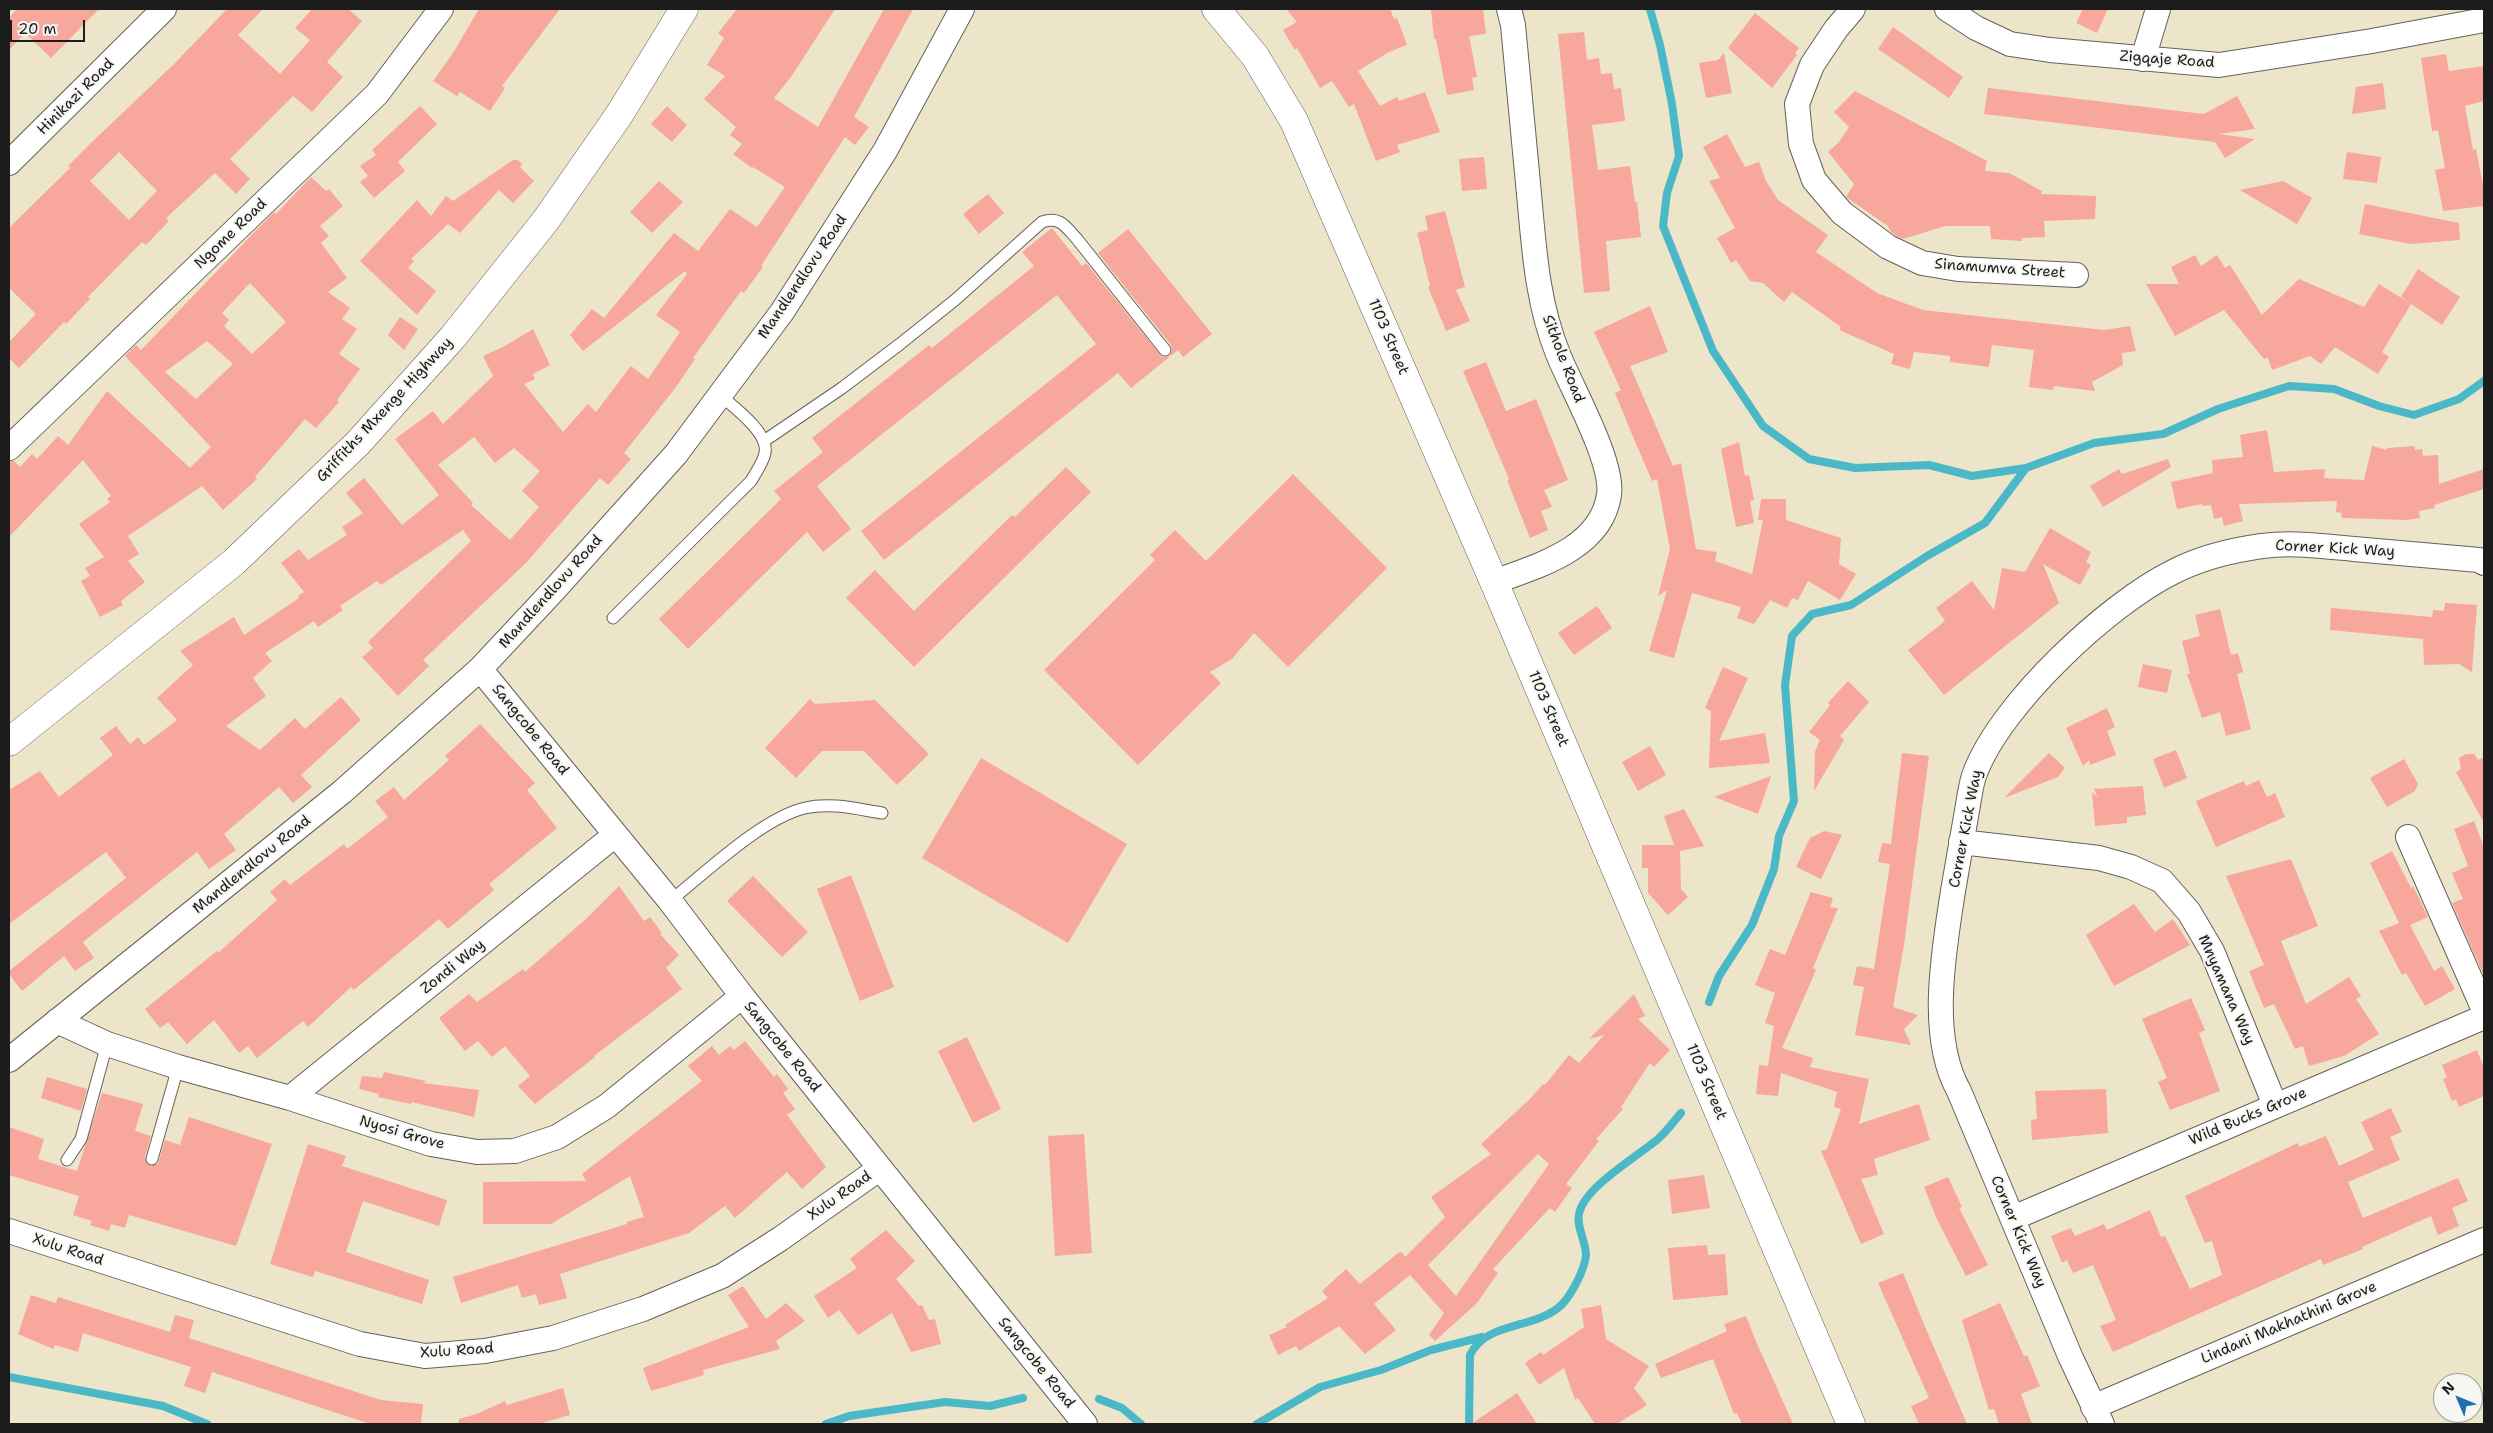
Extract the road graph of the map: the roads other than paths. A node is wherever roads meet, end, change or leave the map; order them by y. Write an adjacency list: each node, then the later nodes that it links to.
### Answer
1 (164, 9): 12 (street, Hinikazi Road)
2 (441, 9): 17 (street, Ngome Road)
3 (684, 9): 22 (street, Griffiths Mxenge Highway)
4 (962, 9): 15 (street, Mandlendlovu Road)
5 (1216, 9): 19 (street, 1103 Street)
6 (1509, 9): 19 (street, Sithole Road)
7 (1853, 9): 13 (street, Sinamumva Street)
8 (1947, 9): 11 (street, Zigqaje Road)
9 (2158, 9): 11 (street)
10 (2484, 20): 11 (street, Zigqaje Road)
11 (2143, 59)
12 (9, 163)
13 (2076, 275)
14 (1165, 350): 16 (lane)
15 (721, 396): 16 (lane); 21 (street, Mandlendlovu Road)
16 (764, 440): 20 (lane)
17 (9, 448)
18 (2482, 560): 26 (street, Corner Kick Way)
19 (1494, 582): 45 (street, 1103 Street)
20 (613, 618)
21 (480, 669): 24 (street, Sangcobe Road); 31 (street, Mandlendlovu Road)
22 (9, 742)
23 (882, 813): 27 (lane)
24 (615, 835): 27 (street, Sangcobe Road); 35 (street, Zondi Way)
25 (2408, 837): 29 (street)
26 (1961, 842): 36 (street, Mnyamana Way); 40 (street, Corner Kick Way)
27 (670, 901): 28 (street, Sangcobe Road)
28 (742, 996): 35 (street, Nyosi Grove); 39 (street, Sangcobe Road)
29 (2484, 1010)
30 (2484, 1017): 36 (street, Wild Bucks Grove)
31 (57, 1021): 32 (street, Nyosi Grove); 33 (street, Mandlendlovu Road)
32 (107, 1044): 34 (street, Nyosi Grove); 38 (lane)
33 (9, 1060)
34 (178, 1067): 35 (street, Nyosi Grove); 37 (lane)
35 (290, 1098)
36 (2275, 1105): 40 (street, Wild Bucks Grove)
37 (152, 1159)
38 (67, 1160)
39 (879, 1168): 41 (street, Xulu Road); 44 (street, Sangcobe Road)
40 (2012, 1218): 43 (street, Corner Kick Way)
41 (9, 1231)
42 (2484, 1240): 43 (street, Lindani Makhathini Grove)
43 (2097, 1415)
44 (1085, 1424)
45 (1851, 1424)

